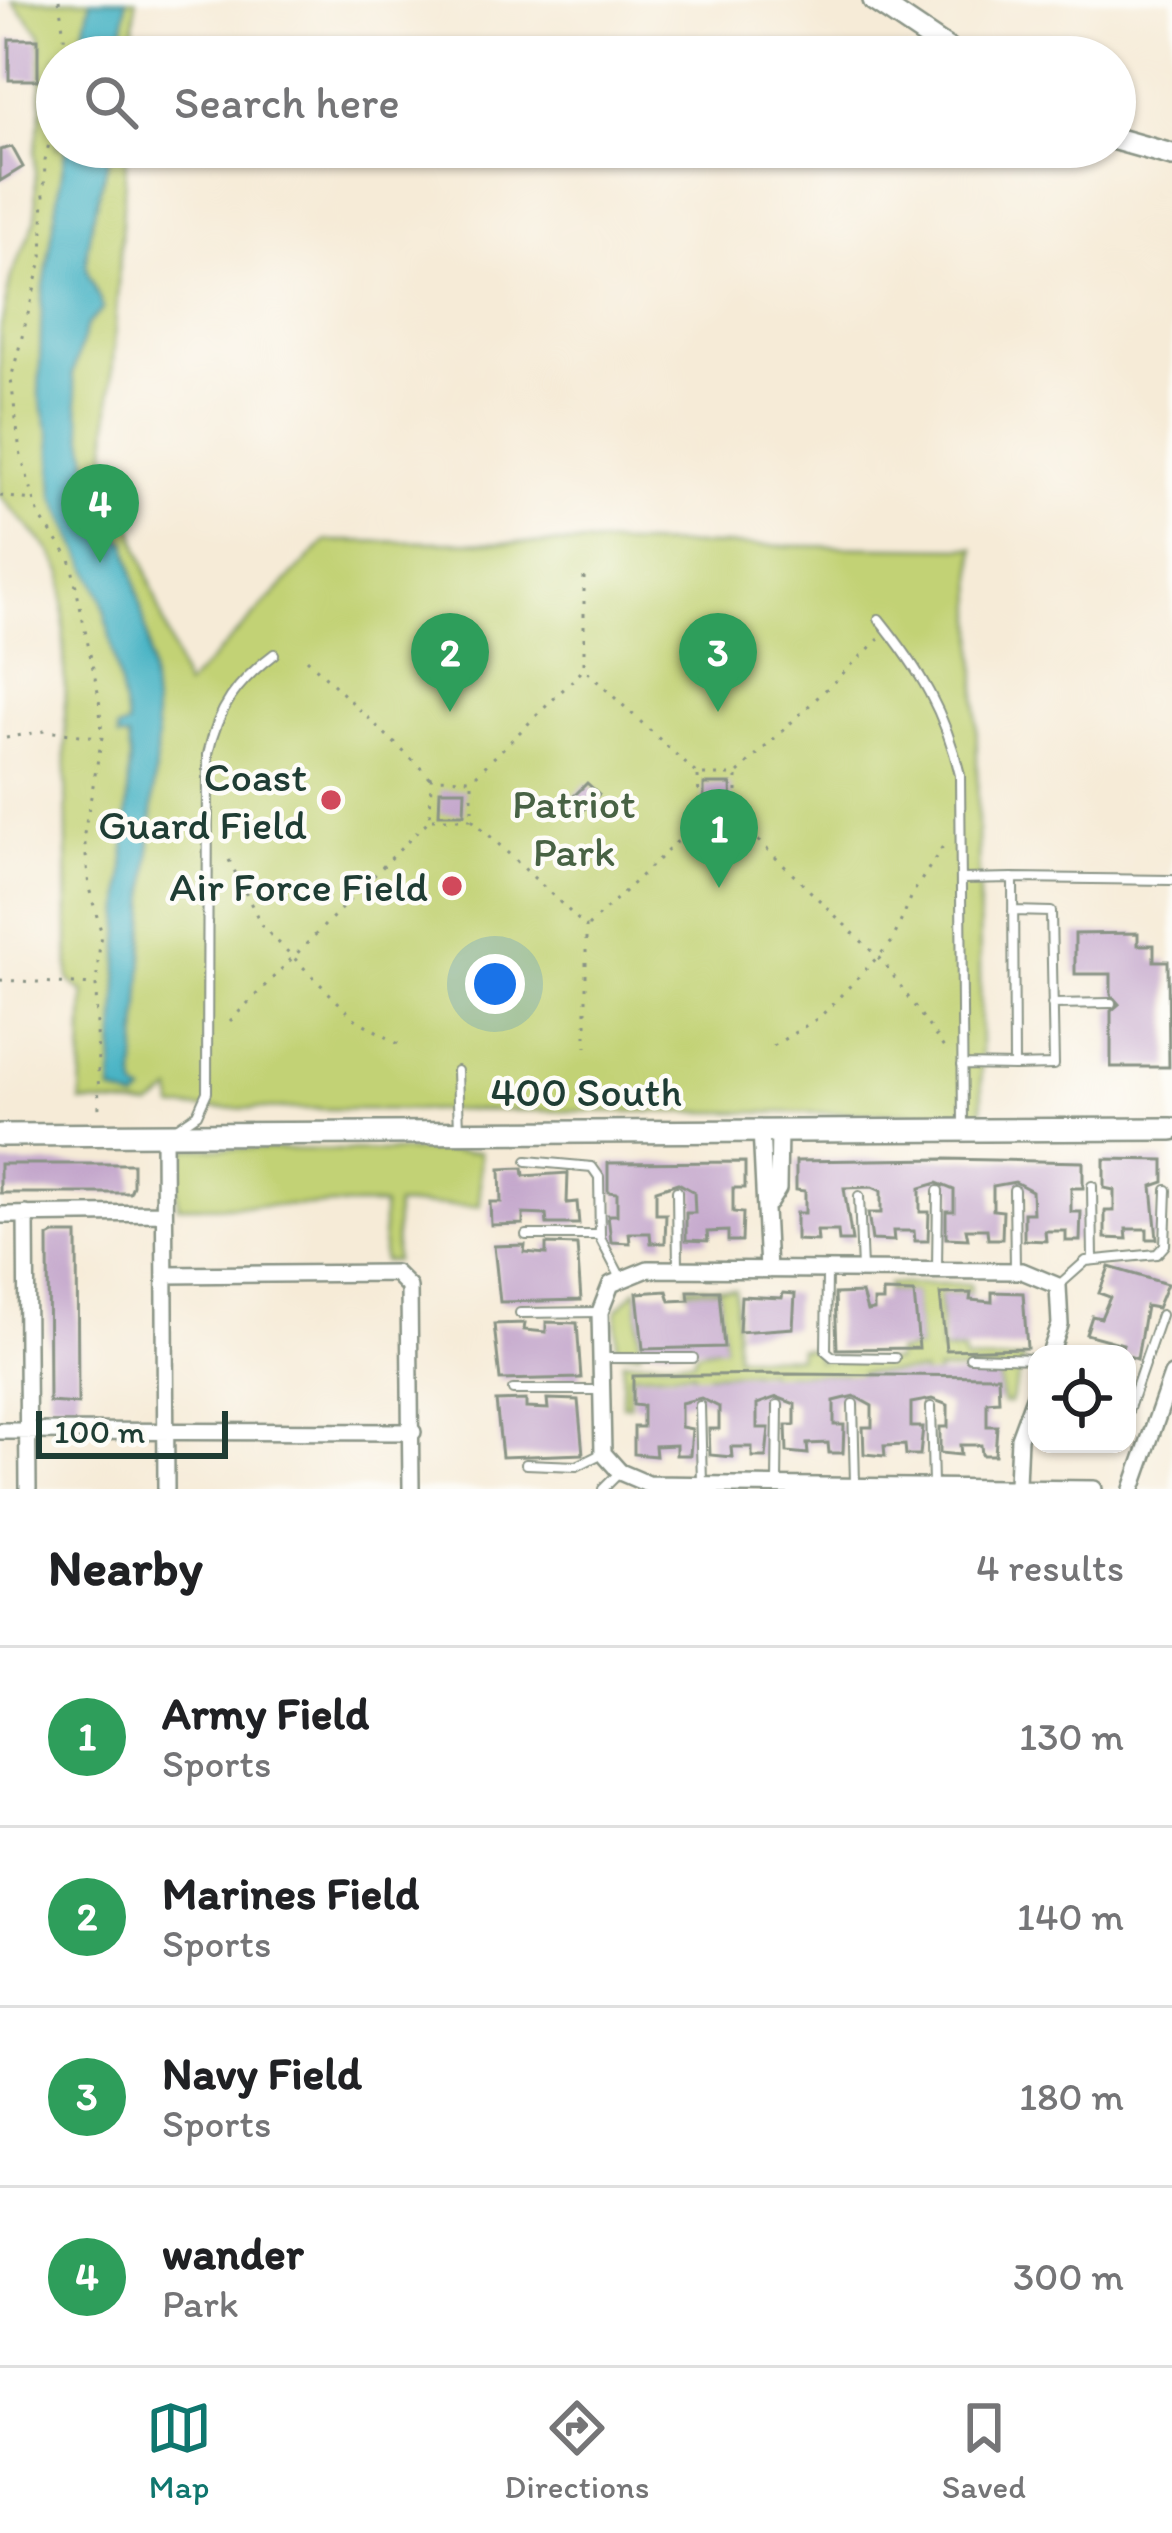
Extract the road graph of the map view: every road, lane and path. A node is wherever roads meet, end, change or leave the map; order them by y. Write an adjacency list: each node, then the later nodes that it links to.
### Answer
1 (59, 0): 3 (path)
2 (874, 0): 4 (street)
3 (64, 36)
4 (928, 36)
5 (1136, 145): 6 (street)
6 (1172, 155)
7 (45, 168): 9 (path)
8 (0, 374): 9 (path)
9 (11, 379): 11 (path)
10 (0, 496): 11 (path)
11 (34, 500): 18 (path)
12 (584, 578): 17 (path)
13 (879, 620): 31 (lane)
14 (879, 639): 21 (path)
15 (274, 654): 55 (lane)
16 (307, 659): 22 (path)
17 (584, 669): 20 (path); 23 (path)
18 (103, 737): 19 (path); 38 (path)
19 (6, 738)
20 (698, 775): 21 (path); 26 (path)
21 (737, 775): 27 (path)
22 (431, 778): 23 (path); 24 (path)
23 (472, 778): 25 (path)
24 (430, 819): 25 (path); 36 (path)
25 (472, 819): 34 (path)
26 (700, 820): 27 (path); 34 (path)
27 (737, 820): 35 (path)
28 (945, 842): 35 (path)
29 (229, 860): 36 (path)
30 (1012, 878): 31 (lane); 32 (lane); 33 (lane)
31 (961, 879): 46 (lane)
32 (1172, 880)
33 (1013, 911): 40 (lane); 47 (lane)
34 (586, 927): 44 (path)
35 (876, 955): 43 (path); 45 (path)
36 (295, 958): 41 (path); 42 (path)
37 (0, 980): 38 (path)
38 (96, 985): 49 (path)
39 (1111, 1003): 40 (lane)
40 (1052, 1004): 47 (lane)
41 (230, 1022)
42 (402, 1046)
43 (772, 1046)
44 (586, 1047)
45 (944, 1048)
46 (962, 1065): 47 (lane); 50 (lane)
47 (1014, 1066)
48 (457, 1071): 53 (lane)
49 (99, 1111)
50 (963, 1127): 51 (street, 400 South); 52 (street, 400 South)
51 (770, 1129): 53 (street, 400 South); 70 (street)
52 (1172, 1129)
53 (459, 1131): 55 (street, 400 South)
54 (0, 1135): 55 (street, 400 South)
55 (164, 1135): 63 (street)
56 (527, 1161): 66 (lane)
57 (1092, 1186): 68 (lane)
58 (1014, 1190): 74 (lane)
59 (1167, 1190): 68 (lane)
60 (677, 1191): 69 (lane)
61 (938, 1191): 73 (lane)
62 (859, 1196): 72 (lane)
63 (164, 1213): 64 (street); 75 (street)
64 (26, 1214): 65 (street); 99 (street)
65 (0, 1215)
66 (600, 1234): 67 (lane); 76 (lane)
67 (526, 1235)
68 (1093, 1260): 77 (lane)
69 (677, 1269): 70 (street); 76 (street)
70 (768, 1270): 71 (street)
71 (827, 1270): 72 (street); 86 (lane)
72 (862, 1270): 73 (street)
73 (938, 1271): 74 (street)
74 (1015, 1271): 77 (street)
75 (164, 1274): 100 (street); 101 (street)
76 (617, 1282): 78 (street)
77 (1058, 1286): 81 (street)
78 (600, 1312): 79 (lane); 84 (street)
79 (520, 1313)
80 (1161, 1315): 89 (lane)
81 (1054, 1345)
82 (1028, 1355): 83 (lane)
83 (970, 1357)
84 (602, 1358): 85 (lane); 92 (street)
85 (693, 1358)
86 (895, 1358)
87 (1172, 1375): 120 (street)
88 (1136, 1378): 89 (lane)
89 (1139, 1379): 90 (lane)
90 (1136, 1388)
91 (513, 1390): 92 (lane)
92 (602, 1390): 102 (street)
93 (853, 1404): 105 (lane)
94 (778, 1405): 107 (lane)
95 (700, 1406): 106 (lane)
96 (931, 1407): 108 (lane)
97 (1028, 1414): 109 (street)
98 (0, 1431): 99 (street)
99 (29, 1431): 100 (street); 115 (street)
100 (166, 1431): 101 (street); 116 (street)
101 (413, 1432): 117 (street)
102 (603, 1453): 103 (lane); 104 (street)
103 (526, 1464)
104 (620, 1472): 110 (street); 118 (lane)
105 (855, 1483): 111 (street); 112 (street)
106 (702, 1484): 107 (street); 110 (street)
107 (777, 1484): 111 (street)
108 (933, 1484): 112 (street); 113 (street)
109 (1017, 1484): 113 (street); 114 (street)
110 (675, 1487)
111 (826, 1487)
112 (906, 1487)
113 (980, 1487)
114 (1057, 1487): 119 (street)
115 (28, 1489)
116 (166, 1489)
117 (411, 1489)
118 (603, 1489)
119 (1094, 1489)
120 (1132, 1489)

